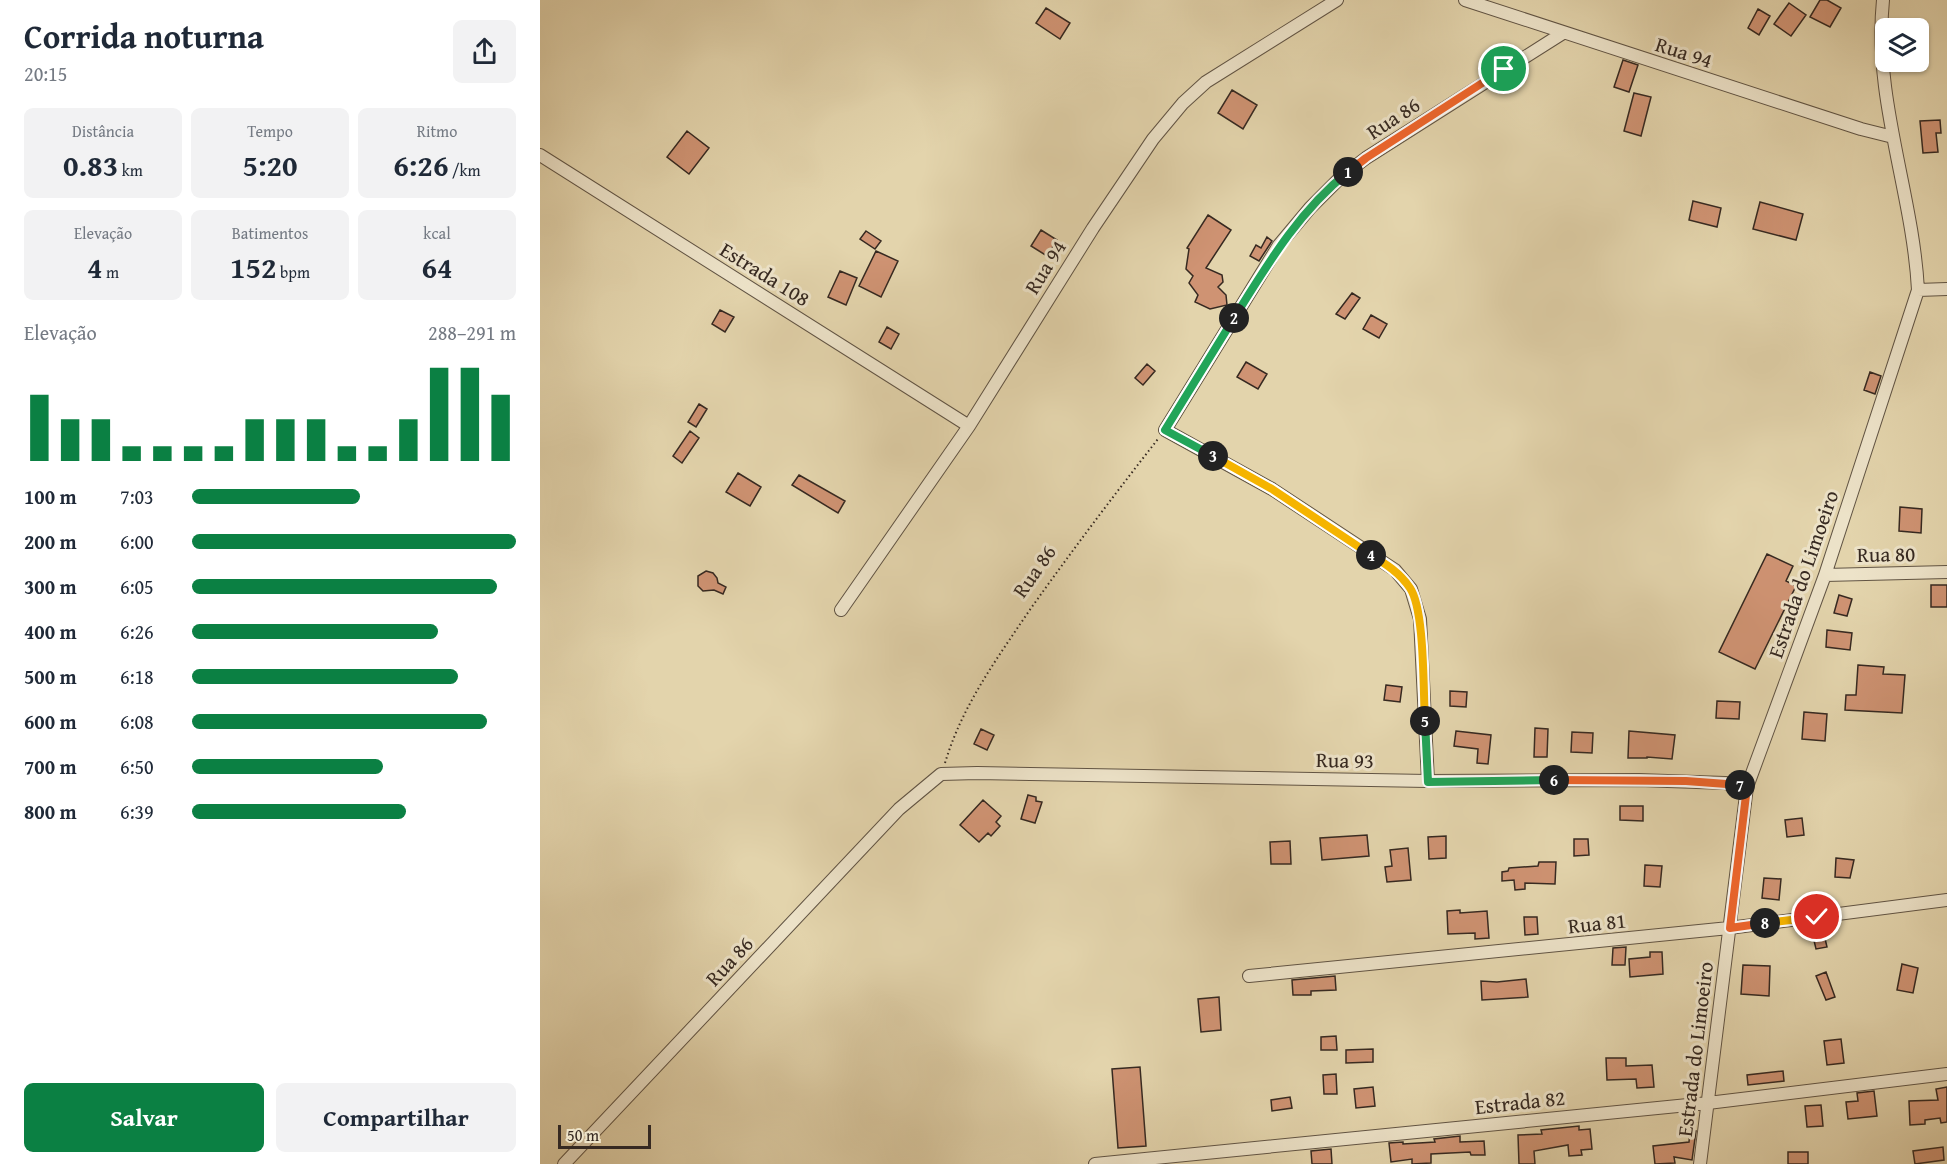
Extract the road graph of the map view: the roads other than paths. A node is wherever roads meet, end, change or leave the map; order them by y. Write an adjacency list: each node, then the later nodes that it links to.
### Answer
1 (1337, 0): 9 (street, Rua 94)
2 (1465, 0): 4 (street, Rua 94)
3 (1883, 0): 5 (street, Estrada do Limoeiro)
4 (1563, 33): 5 (street, Rua 94); 14 (street, Rua 86)
5 (1893, 137): 8 (street, Estrada do Limoeiro)
6 (540, 156): 9 (street, Estrada 108)
7 (1947, 289): 8 (street)
8 (1918, 290): 11 (street, Estrada do Limoeiro)
9 (969, 426): 12 (street, Rua 94)
10 (1947, 572): 11 (street, Rua 80)
11 (1825, 575): 15 (street, Estrada do Limoeiro)
12 (842, 610)
13 (941, 774): 14 (street, Rua 93); 21 (street, Rua 86)
14 (1428, 782): 15 (street, Rua 93)
15 (1747, 787): 17 (street, Estrada do Limoeiro)
16 (1947, 900): 17 (street, Rua 81)
17 (1730, 928): 18 (street, Rua 81); 20 (street, Estrada do Limoeiro)
18 (1249, 976)
19 (1947, 1074): 20 (street, Estrada 82)
20 (1708, 1102): 22 (street, Estrada 82); 23 (street, Estrada do Limoeiro)
21 (564, 1164)
22 (1095, 1164)
23 (1700, 1164)

